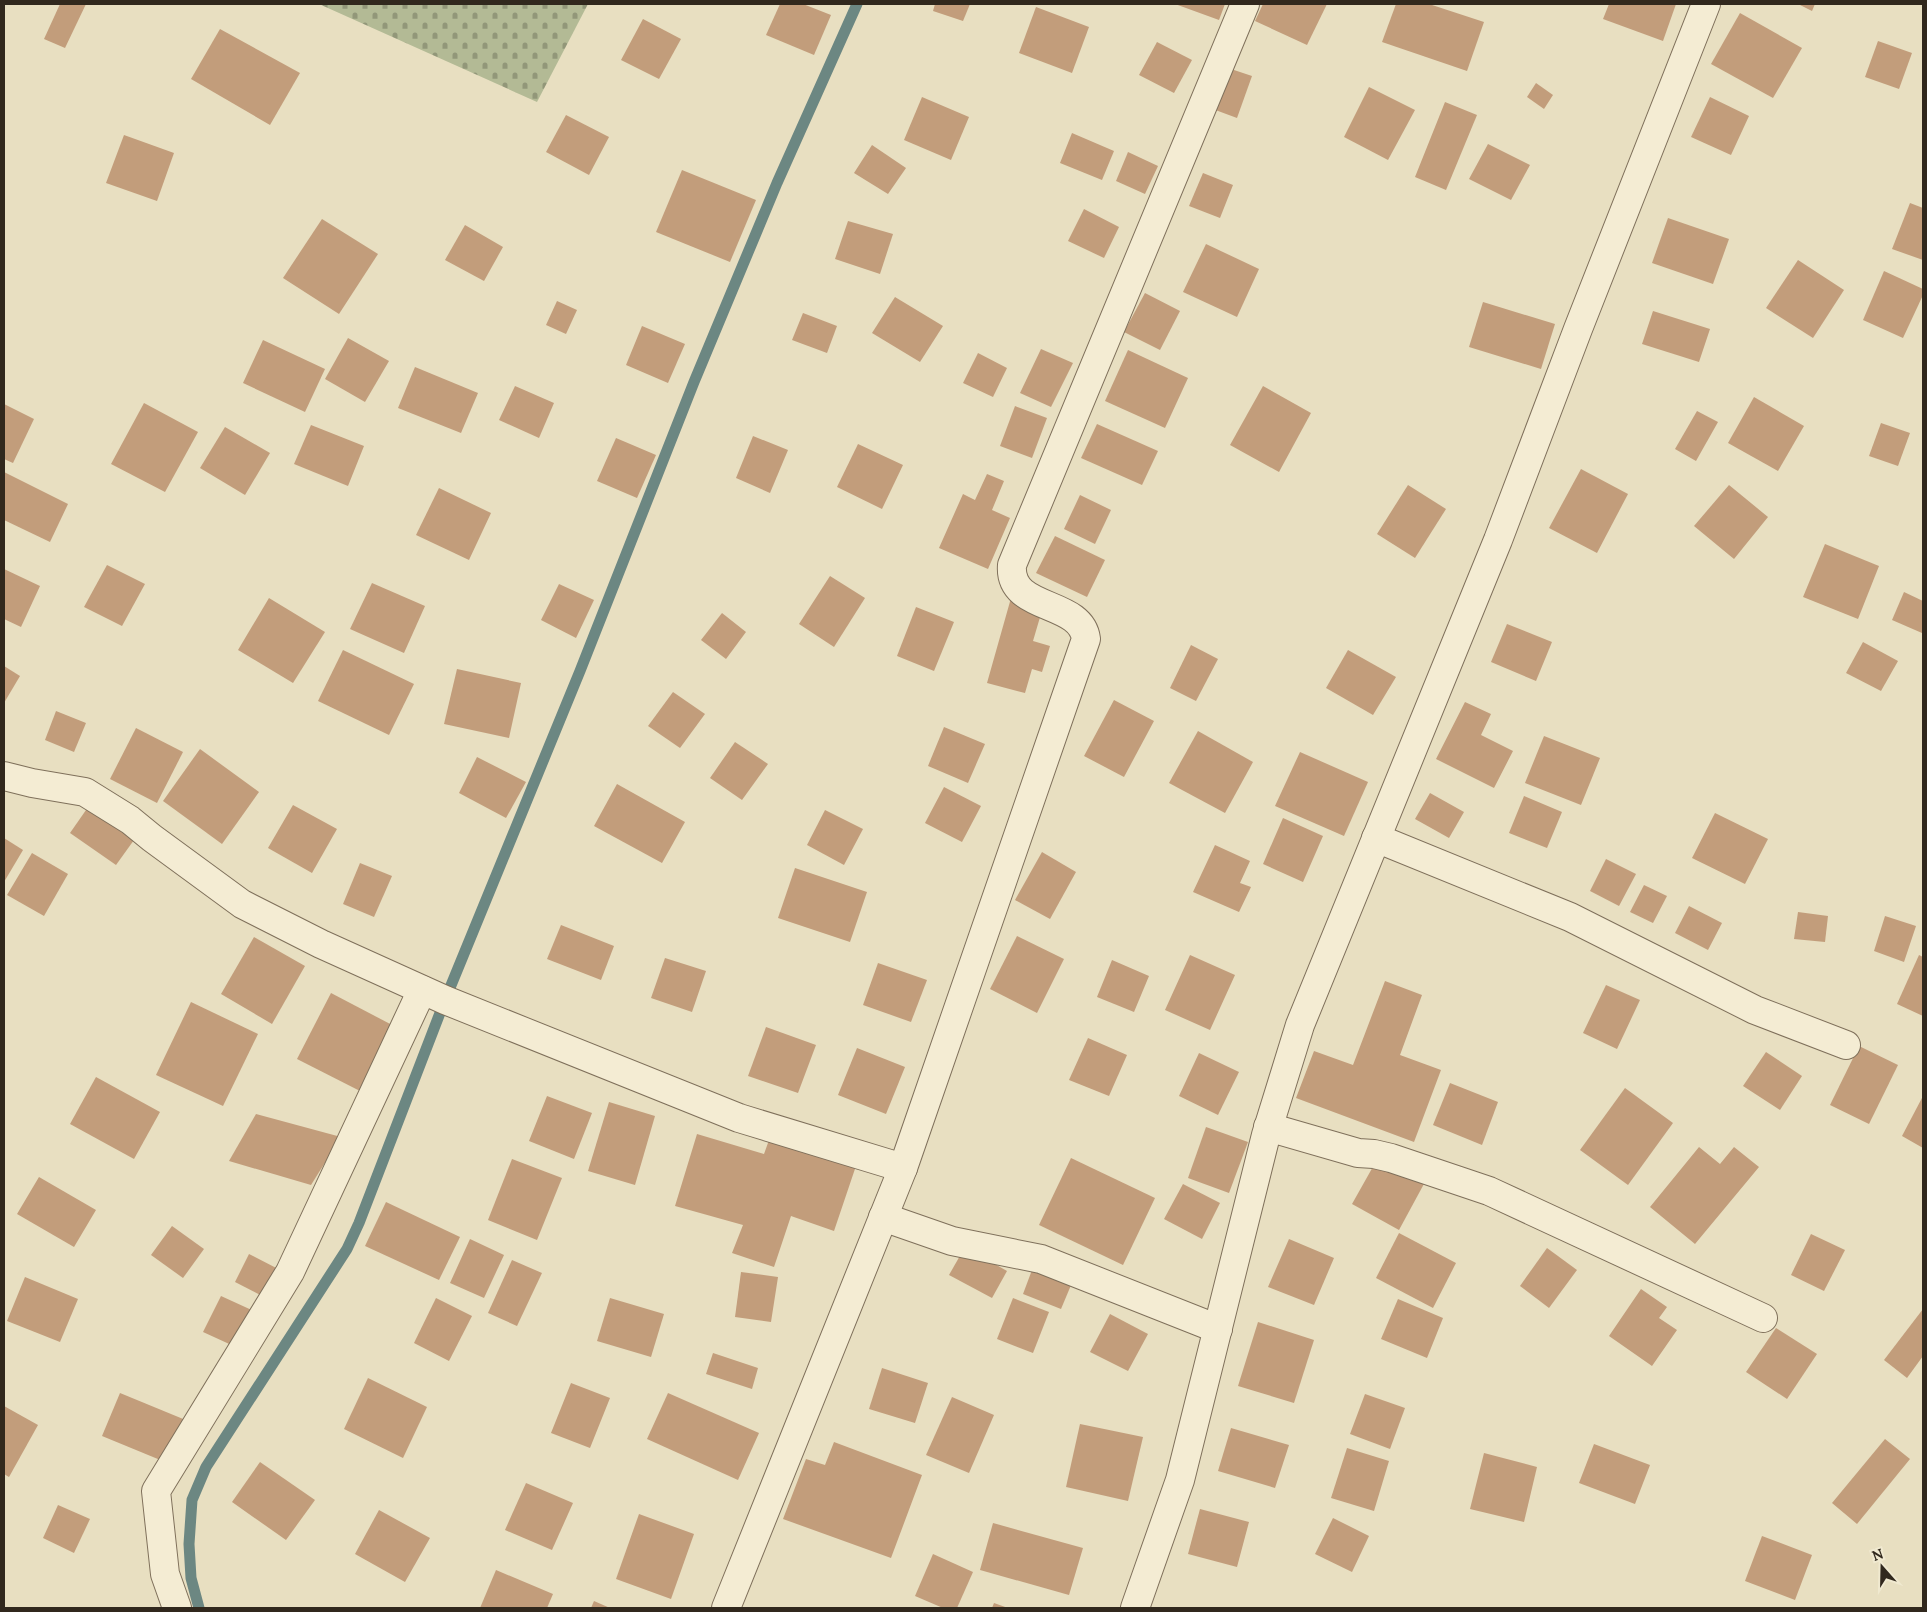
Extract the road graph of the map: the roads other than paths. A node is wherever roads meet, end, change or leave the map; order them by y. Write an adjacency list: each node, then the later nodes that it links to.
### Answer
1 (1245, 4): 8 (street)
2 (1706, 4): 4 (street)
3 (4, 776): 5 (street)
4 (1376, 838): 6 (street); 7 (street)
5 (422, 990): 8 (street); 12 (street)
6 (1846, 1045)
7 (1268, 1127): 10 (street); 11 (street)
8 (903, 1168): 9 (street)
9 (883, 1217): 11 (street); 13 (street)
10 (1763, 1318)
11 (1218, 1329): 14 (street)
12 (177, 1608)
13 (726, 1608)
14 (1135, 1608)

